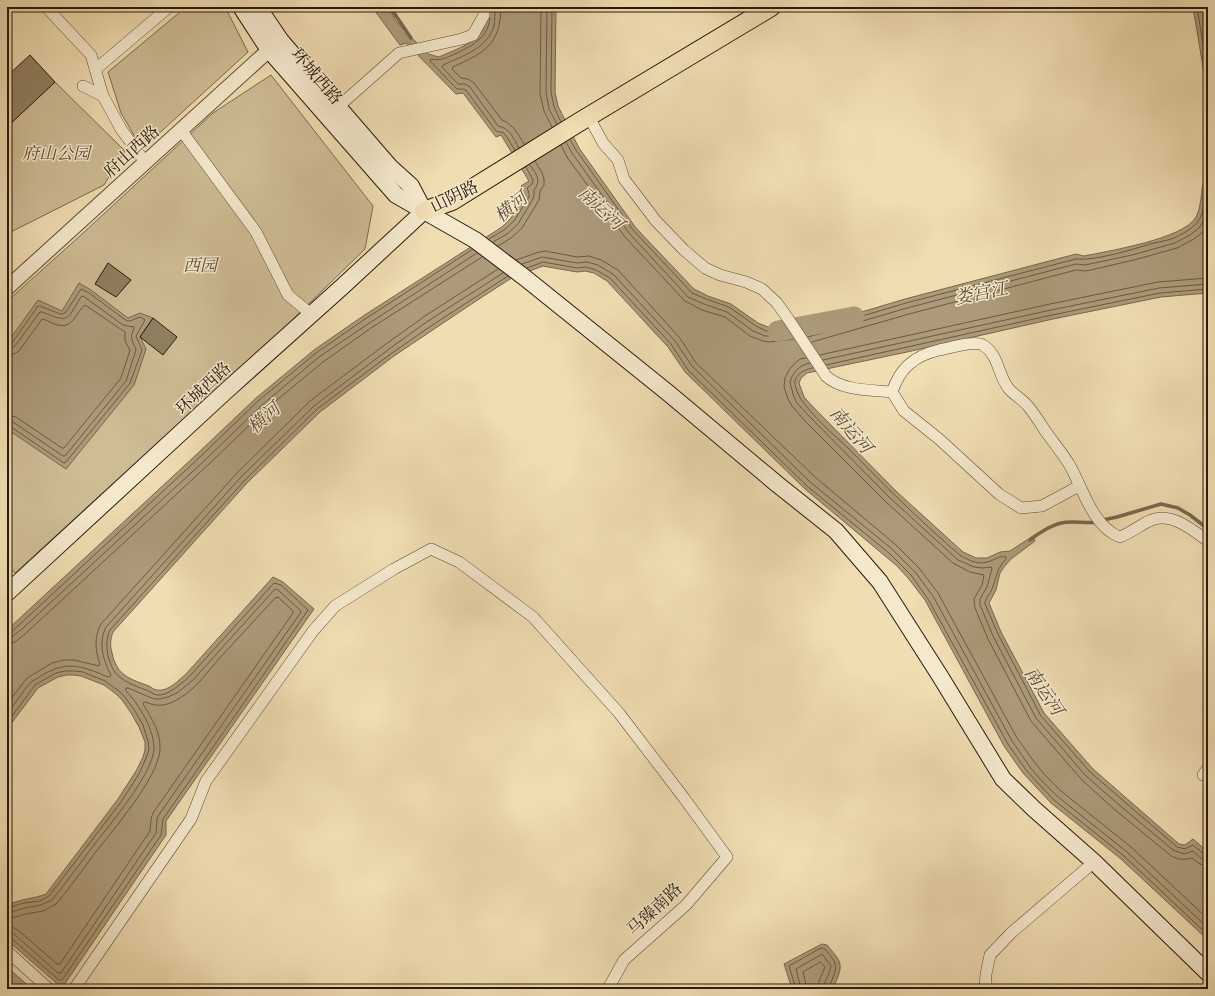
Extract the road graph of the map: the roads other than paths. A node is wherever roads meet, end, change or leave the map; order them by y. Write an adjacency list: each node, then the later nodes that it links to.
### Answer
1 (46, 7): 9 (street)
2 (169, 7): 9 (street)
3 (241, 7): 8 (main road, 环城西路)
4 (258, 7): 8 (main road, 环城西路)
5 (484, 7): 12 (street)
6 (750, 7): 14 (main road, 山阴路)
7 (771, 7): 13 (main road, 山阴路)
8 (275, 46): 12 (main road, 环城西路); 15 (street, 府山西路); 17 (main road, 环城西路)
9 (96, 69): 11 (street)
10 (83, 86): 11 (street)
11 (103, 96): 16 (street)
12 (338, 107): 17 (main road, 环城西路)
13 (589, 117): 14 (main road, 山阴路); 20 (street)
14 (568, 124): 17 (main road, 山阴路)
15 (180, 130): 16 (street, 府山西路); 19 (street)
16 (145, 162): 18 (street, 府山西路)
17 (424, 210): 19 (main road, 环城西路); 24 (main road)
18 (7, 288)
19 (312, 315): 23 (main road, 环城西路)
20 (892, 392): 21 (street); 21 (street)
21 (1080, 486): 22 (street)
22 (1208, 542)
23 (7, 593)
24 (1094, 862): 26 (main road); 30 (street)
25 (7, 951): 27 (street)
26 (1208, 973)
27 (49, 989)
28 (74, 989): 29 (street, 马臻南路)
29 (608, 989)
30 (985, 989)

